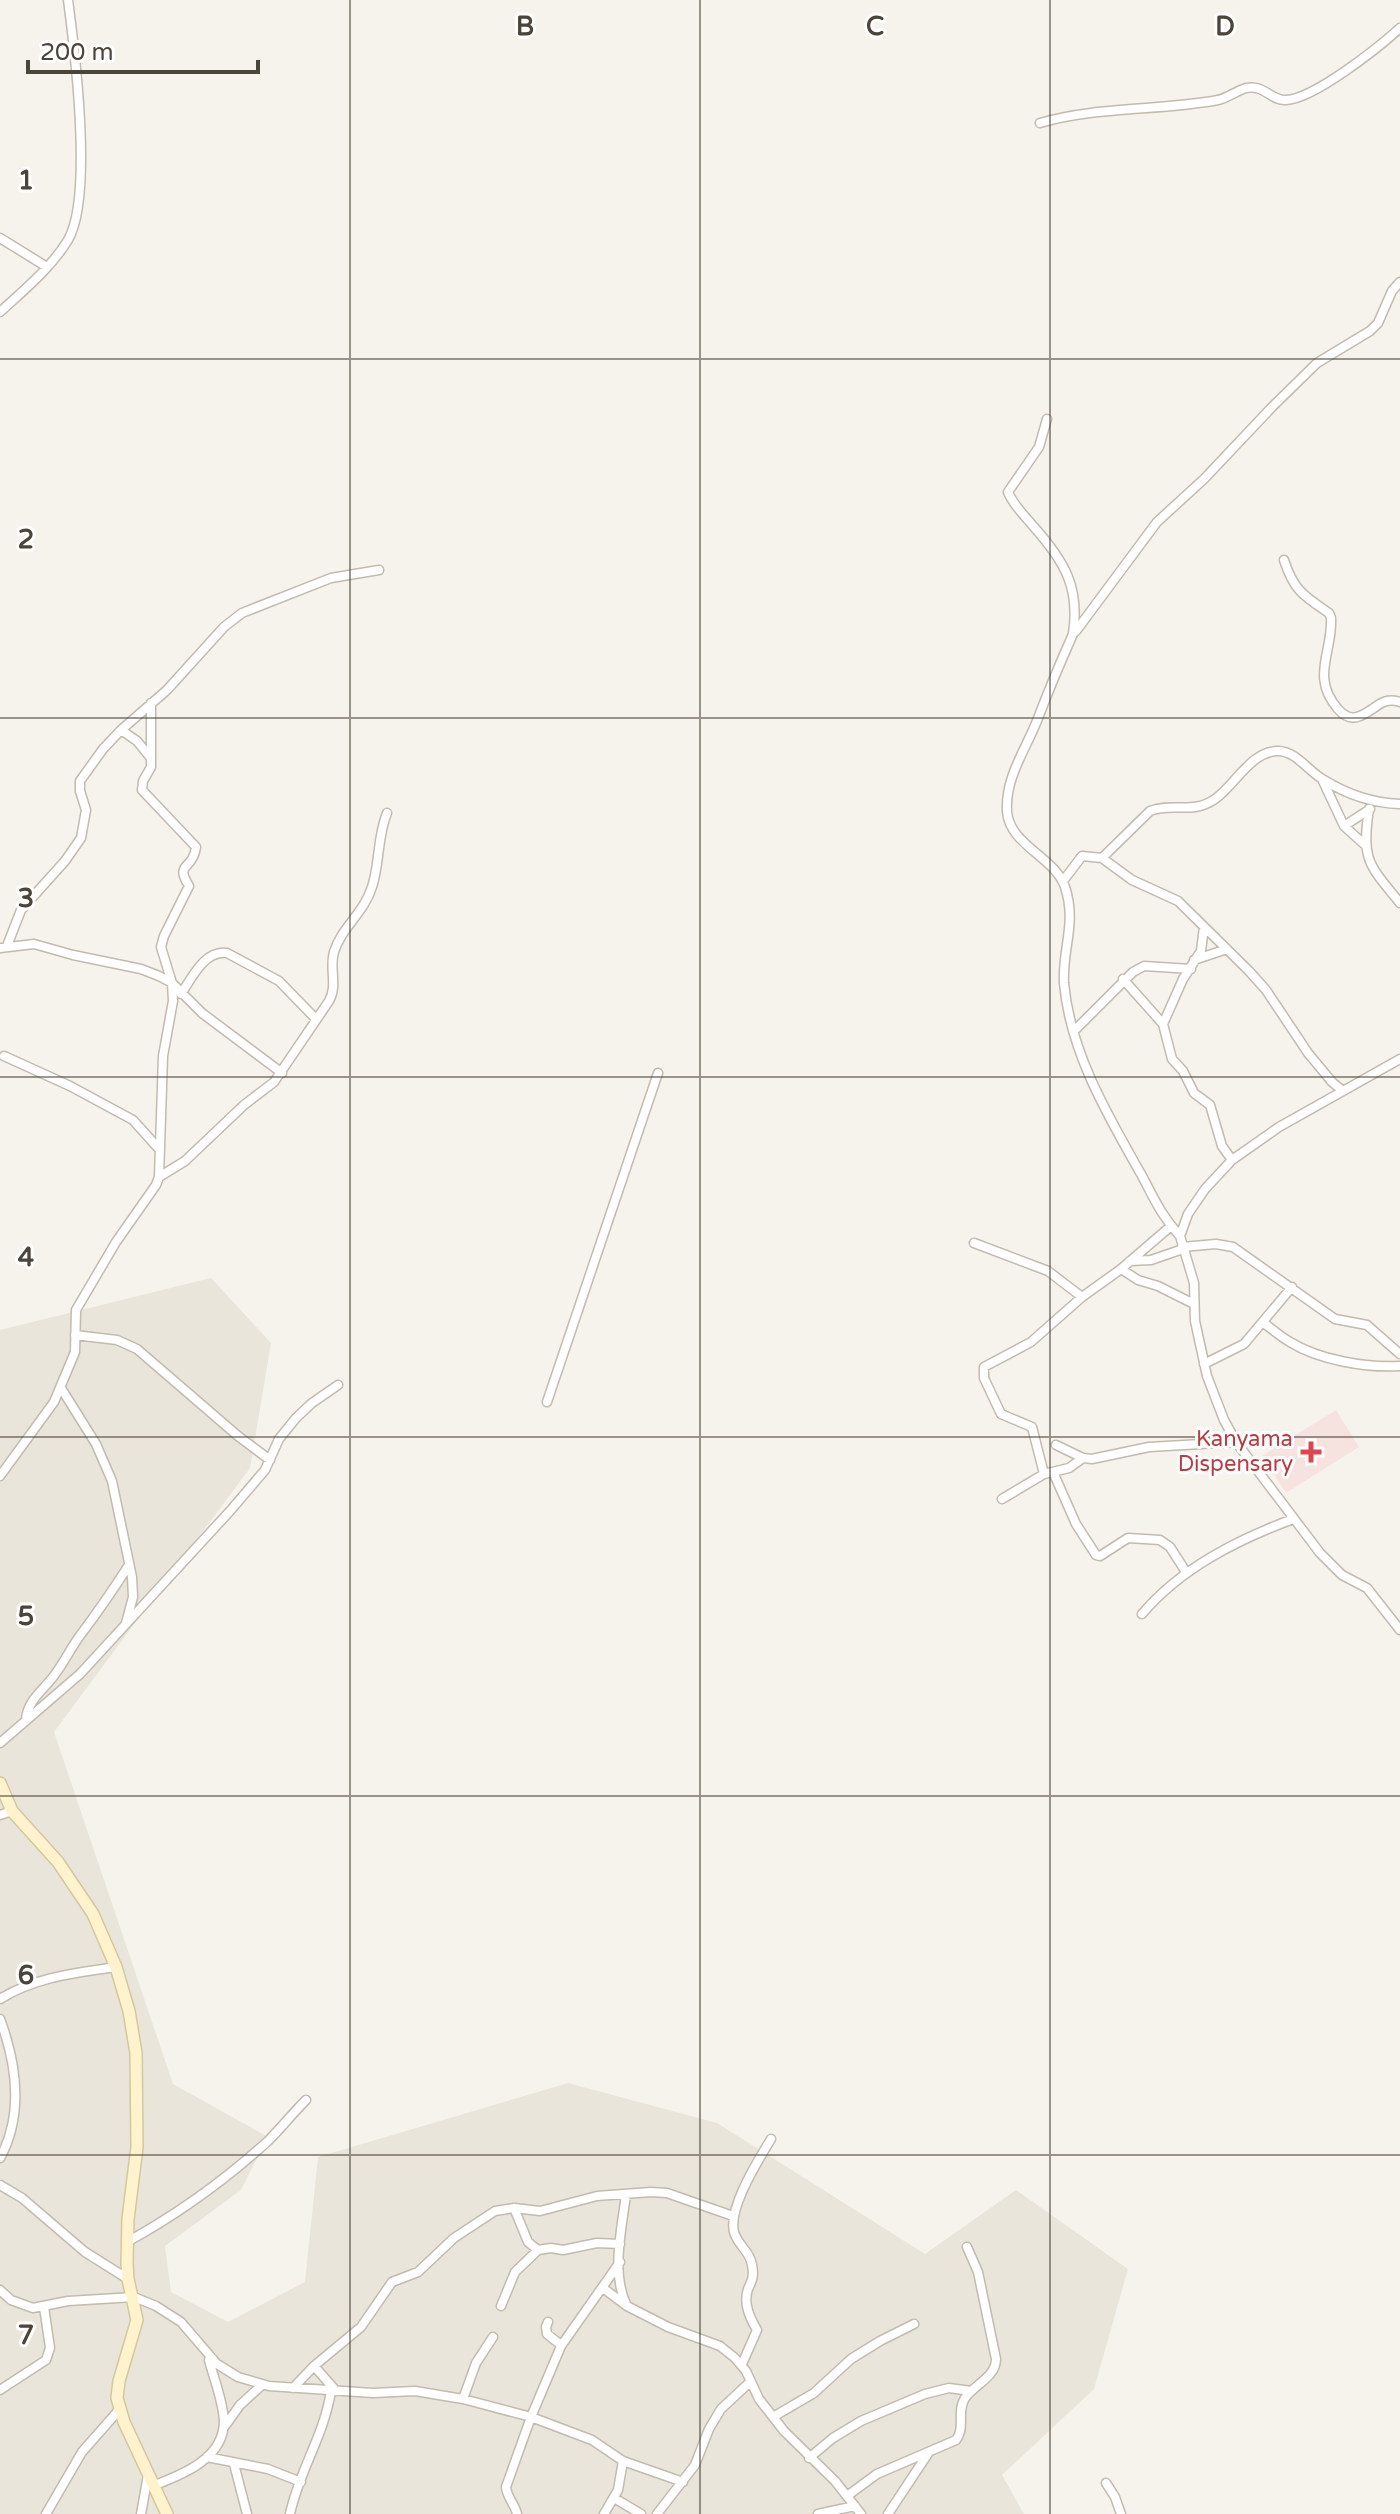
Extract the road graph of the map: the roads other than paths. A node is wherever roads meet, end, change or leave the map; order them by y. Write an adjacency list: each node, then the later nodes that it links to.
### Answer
1 (68, 0): 5 (street)
2 (1400, 28): 3 (street)
3 (1040, 123)
4 (0, 238): 5 (street)
5 (47, 267): 7 (street)
6 (1400, 282): 11 (street)
7 (0, 312)
8 (1047, 419): 11 (street)
9 (1284, 560): 12 (street)
10 (379, 570): 13 (street)
11 (1073, 634): 24 (street)
12 (1400, 702)
13 (151, 703): 14 (street); 15 (street)
14 (121, 730): 15 (street); 27 (street)
15 (151, 757): 31 (street)
16 (1322, 779): 17 (street); 21 (street); 23 (street)
17 (1380, 803): 18 (street); 19 (street)
18 (1400, 804)
19 (1369, 809): 21 (street); 22 (street)
20 (387, 813): 33 (street)
21 (1344, 826): 22 (street)
22 (1364, 844): 25 (street)
23 (1102, 858): 24 (street); 26 (street)
24 (1063, 881): 35 (street)
25 (1400, 903)
26 (1204, 927): 28 (street); 29 (street)
27 (4, 947): 31 (street)
28 (1227, 949): 29 (street); 40 (street)
29 (1192, 965): 30 (street); 34 (street)
30 (1123, 979): 34 (street); 35 (street)
31 (172, 983): 32 (street); 41 (street)
32 (181, 994): 33 (street); 38 (street)
33 (316, 1019): 38 (street)
34 (1163, 1024): 42 (street)
35 (1075, 1030): 45 (street)
36 (4, 1056): 41 (street)
37 (1400, 1059): 40 (street)
38 (282, 1073): 43 (street)
39 (658, 1073): 61 (street)
40 (1343, 1091): 42 (street)
41 (160, 1153): 43 (street); 44 (street)
42 (1232, 1160): 46 (street)
43 (176, 1166): 44 (street)
44 (159, 1177): 55 (street)
45 (1171, 1226): 46 (street); 49 (street)
46 (1180, 1236): 48 (street)
47 (974, 1243): 52 (street)
48 (1183, 1248): 49 (street); 51 (street); 53 (street)
49 (1130, 1261): 50 (street)
50 (1121, 1269): 52 (street); 53 (street)
51 (1292, 1287): 54 (street); 56 (street)
52 (1082, 1297): 66 (street)
53 (1194, 1304): 57 (street)
54 (1264, 1323): 57 (street); 58 (street)
55 (75, 1335): 60 (street); 65 (street)
56 (1400, 1354)
57 (1204, 1364): 62 (street)
58 (1400, 1366)
59 (338, 1385): 65 (street)
60 (61, 1388): 67 (street); 70 (street)
61 (547, 1402)
62 (1236, 1442): 64 (street); 69 (street)
63 (1056, 1445): 64 (street)
64 (1083, 1458): 66 (street)
65 (270, 1460): 73 (street)
66 (1048, 1473): 68 (street); 71 (street)
67 (0, 1476)
68 (1002, 1499)
69 (1293, 1519): 71 (street); 74 (street)
70 (129, 1565): 73 (street); 75 (street)
71 (1186, 1572): 72 (street)
72 (1142, 1614)
73 (126, 1623): 75 (street)
74 (1400, 1630)
75 (26, 1719): 76 (street)
76 (0, 1743)
77 (0, 1783): 78 (street)
78 (6, 1813): 79 (street)
79 (116, 1967): 80 (street); 89 (street)
80 (0, 1999)
81 (0, 2019): 84 (street)
82 (306, 2100): 89 (street)
83 (771, 2139): 88 (street)
84 (0, 2158)
85 (0, 2185): 96 (street)
86 (626, 2194): 87 (street); 88 (street); 91 (street)
87 (514, 2208): 90 (street); 109 (street)
88 (733, 2216): 108 (street)
89 (127, 2242): 96 (street)
90 (528, 2242): 93 (street); 94 (street)
91 (620, 2244): 93 (street); 95 (street)
92 (967, 2247): 115 (street)
93 (538, 2250): 94 (street)
94 (528, 2258): 100 (street)
95 (620, 2262): 97 (street); 101 (street)
96 (128, 2279): 99 (street)
97 (603, 2288): 101 (street); 106 (street)
98 (0, 2290): 102 (street)
99 (134, 2297): 102 (street); 107 (street); 117 (street)
100 (501, 2306)
101 (627, 2306): 108 (street)
102 (44, 2307): 113 (street)
103 (548, 2322): 106 (street)
104 (914, 2324): 119 (street)
105 (493, 2337): 116 (street)
106 (561, 2345): 118 (street)
107 (208, 2355): 110 (street); 120 (street)
108 (742, 2364): 111 (street)
109 (314, 2366): 112 (street); 114 (street)
110 (262, 2385): 112 (street); 120 (street)
111 (746, 2385): 119 (street); 128 (street)
112 (293, 2388): 114 (street)
113 (0, 2390)
114 (333, 2391): 116 (street); 127 (street)
115 (971, 2391): 121 (street); 123 (street)
116 (463, 2399): 118 (street)
117 (119, 2410): 126 (street); 134 (street)
118 (531, 2417): 124 (street); 139 (street)
119 (773, 2417): 123 (street)
120 (222, 2430): 122 (street)
121 (929, 2452): 131 (street); 144 (street)
122 (207, 2457): 125 (street); 130 (street)
123 (809, 2458): 131 (street)
124 (623, 2461): 128 (street); 132 (street)
125 (234, 2464): 127 (street); 137 (street)
126 (148, 2471): 130 (street); 135 (street)
127 (301, 2482): 138 (street)
128 (683, 2482): 142 (street)
129 (1106, 2483): 145 (street)
130 (155, 2485): 136 (street)
131 (847, 2496): 133 (street)
132 (614, 2498): 140 (street); 141 (street)
133 (858, 2510): 143 (street)
134 (46, 2514)
135 (141, 2514)
136 (167, 2514)
137 (247, 2514)
138 (290, 2514)
139 (517, 2514)
140 (604, 2514)
141 (641, 2514)
142 (657, 2514)
143 (818, 2514)
144 (888, 2514)
145 (1121, 2514)

